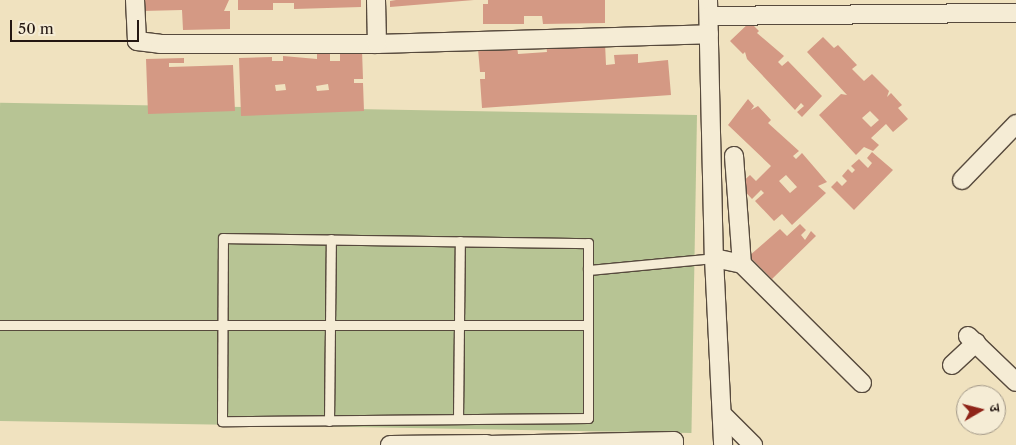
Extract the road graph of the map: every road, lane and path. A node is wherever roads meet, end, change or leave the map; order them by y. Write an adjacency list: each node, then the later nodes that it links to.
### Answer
1 (135, 0): 6 (street)
2 (376, 0): 6 (street)
3 (709, 8): 4 (street); 5 (street)
4 (1016, 13)
5 (709, 34): 6 (street); 12 (street)
6 (377, 44)
7 (1016, 124): 9 (street)
8 (734, 156): 13 (street)
9 (962, 180)
10 (331, 239): 11 (lane); 18 (lane); 19 (lane)
11 (460, 241): 14 (lane); 16 (lane)
12 (714, 258): 13 (street); 14 (lane); 23 (street)
13 (742, 264): 22 (street)
14 (588, 270): 17 (lane)
15 (0, 325): 19 (lane)
16 (460, 325): 17 (lane); 18 (lane); 24 (lane)
17 (588, 325): 24 (lane)
18 (328, 326): 19 (lane); 25 (lane)
19 (222, 327): 25 (lane)
20 (952, 365): 21 (street)
21 (1016, 382)
22 (862, 383)
23 (722, 414): 32 (street); 33 (street)
24 (458, 419): 25 (lane)
25 (329, 421)
26 (632, 443): 29 (street); 31 (street)
27 (487, 444): 28 (street); 30 (street)
28 (540, 444): 29 (street)
29 (583, 444)
30 (390, 445)
31 (674, 445)
32 (723, 445)
33 (752, 445)

